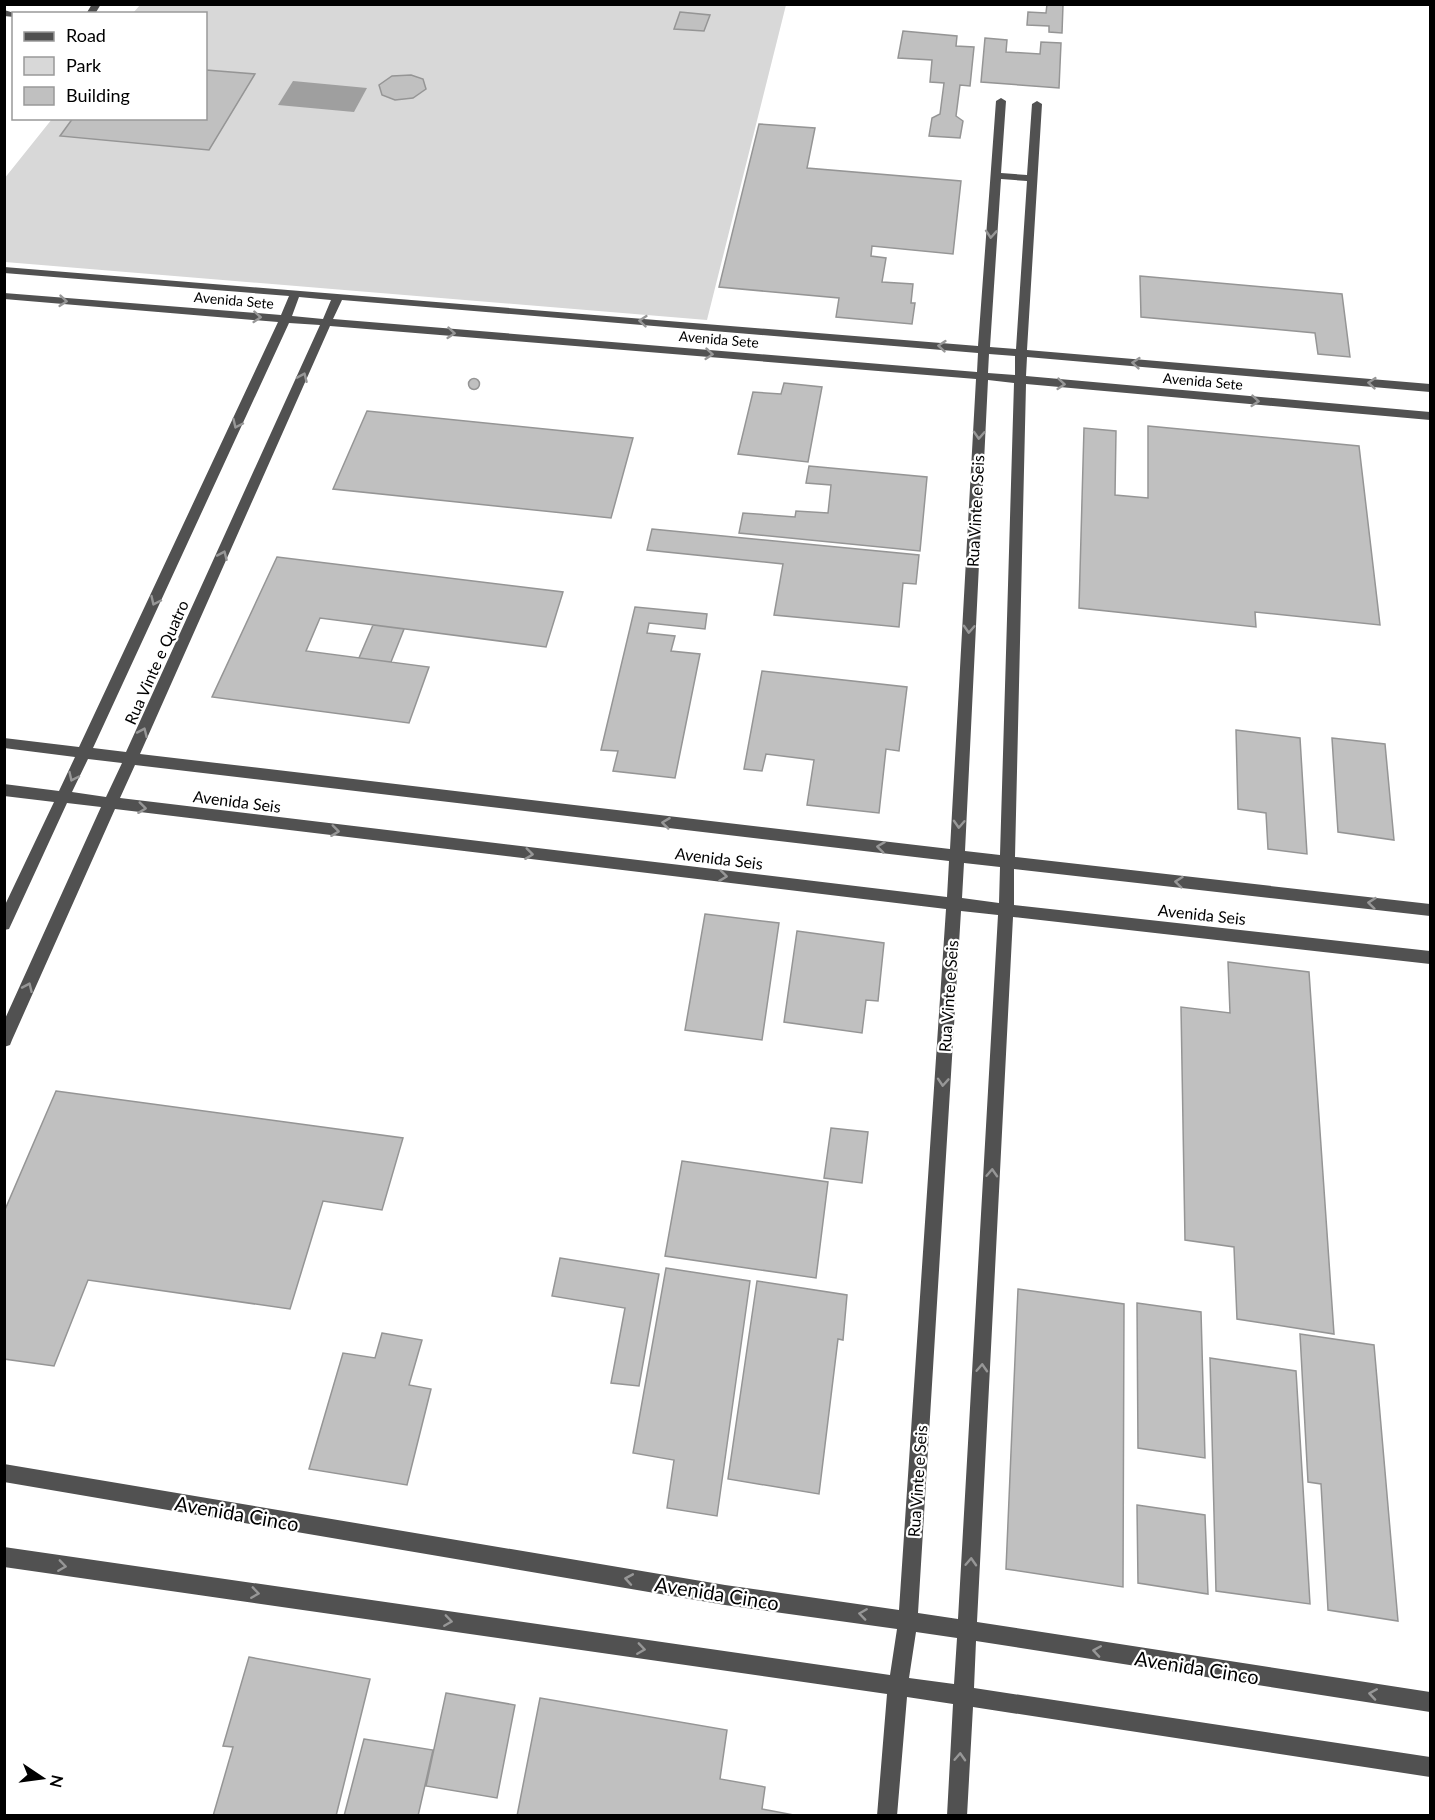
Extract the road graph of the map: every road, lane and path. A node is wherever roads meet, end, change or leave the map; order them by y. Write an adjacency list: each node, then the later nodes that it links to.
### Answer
1 (1001, 101): 3 (street, Rua Vinte e Seis)
2 (1038, 104): 4 (street)
3 (996, 176): 4 (street); 11 (street, Rua Vinte e Seis, one-way to 11)
4 (1033, 178): 12 (street)
5 (4, 270): 6 (street, Avenida Sete)
6 (295, 294): 8 (street, Avenida Sete); 9 (street, Rua Vinte e Quatro)
7 (4, 296): 9 (street, Avenida Sete, one-way to 9)
8 (338, 297): 10 (street, Rua Vinte e Quatro); 11 (street, Avenida Sete, one-way to 8)
9 (285, 319): 10 (street, Avenida Sete); 18 (street, Rua Vinte e Quatro, one-way to 18)
10 (327, 323): 13 (street, Avenida Sete, one-way to 13); 19 (street, Rua Vinte e Quatro, one-way to 10)
11 (983, 350): 12 (street, Avenida Sete); 13 (street, Rua Vinte e Seis)
12 (1021, 353): 14 (street); 15 (street, Avenida Sete, one-way to 12)
13 (982, 376): 14 (street, Avenida Sete); 23 (street, Rua Vinte e Seis, one-way to 23)
14 (1021, 380): 16 (street, Avenida Sete, one-way to 16); 24 (street)
15 (1431, 388)
16 (1431, 416)
17 (4, 743): 18 (street, Avenida Seis)
18 (84, 752): 19 (street, Avenida Seis); 21 (street, Rua Vinte e Quatro, one-way to 21)
19 (131, 758): 22 (street, Rua Vinte e Quatro); 23 (street, Avenida Seis, one-way to 19)
20 (4, 790): 21 (street, Avenida Seis)
21 (63, 798): 22 (street, Avenida Seis); 28 (street, Rua Vinte e Quatro)
22 (110, 804): 25 (street, Avenida Seis, one-way to 25); 30 (street, Rua Vinte e Quatro, one-way to 22)
23 (957, 856): 24 (street, Avenida Seis); 25 (street, Rua Vinte e Seis)
24 (1006, 863): 26 (street); 27 (street, Avenida Seis, one-way to 24)
25 (954, 903): 26 (street, Avenida Seis); 33 (street, Rua Vinte e Seis, one-way to 33)
26 (1006, 910): 29 (street, Avenida Seis); 34 (street, one-way to 26)
27 (1431, 910)
28 (4, 924)
29 (1431, 958)
30 (4, 1040)
31 (4, 1473): 33 (street, Avenida Cinco, one-way to 31)
32 (4, 1557): 35 (street, one-way to 35)
33 (908, 1621): 34 (street, Avenida Cinco); 35 (street, Rua Vinte e Seis)
34 (968, 1631): 36 (street); 37 (street, Avenida Cinco, one-way to 34)
35 (898, 1686): 36 (street); 39 (street, Rua Vinte e Seis)
36 (963, 1696): 38 (street); 40 (street, one-way to 36)
37 (1431, 1702)
38 (1431, 1767)
39 (887, 1815)
40 (957, 1815)

